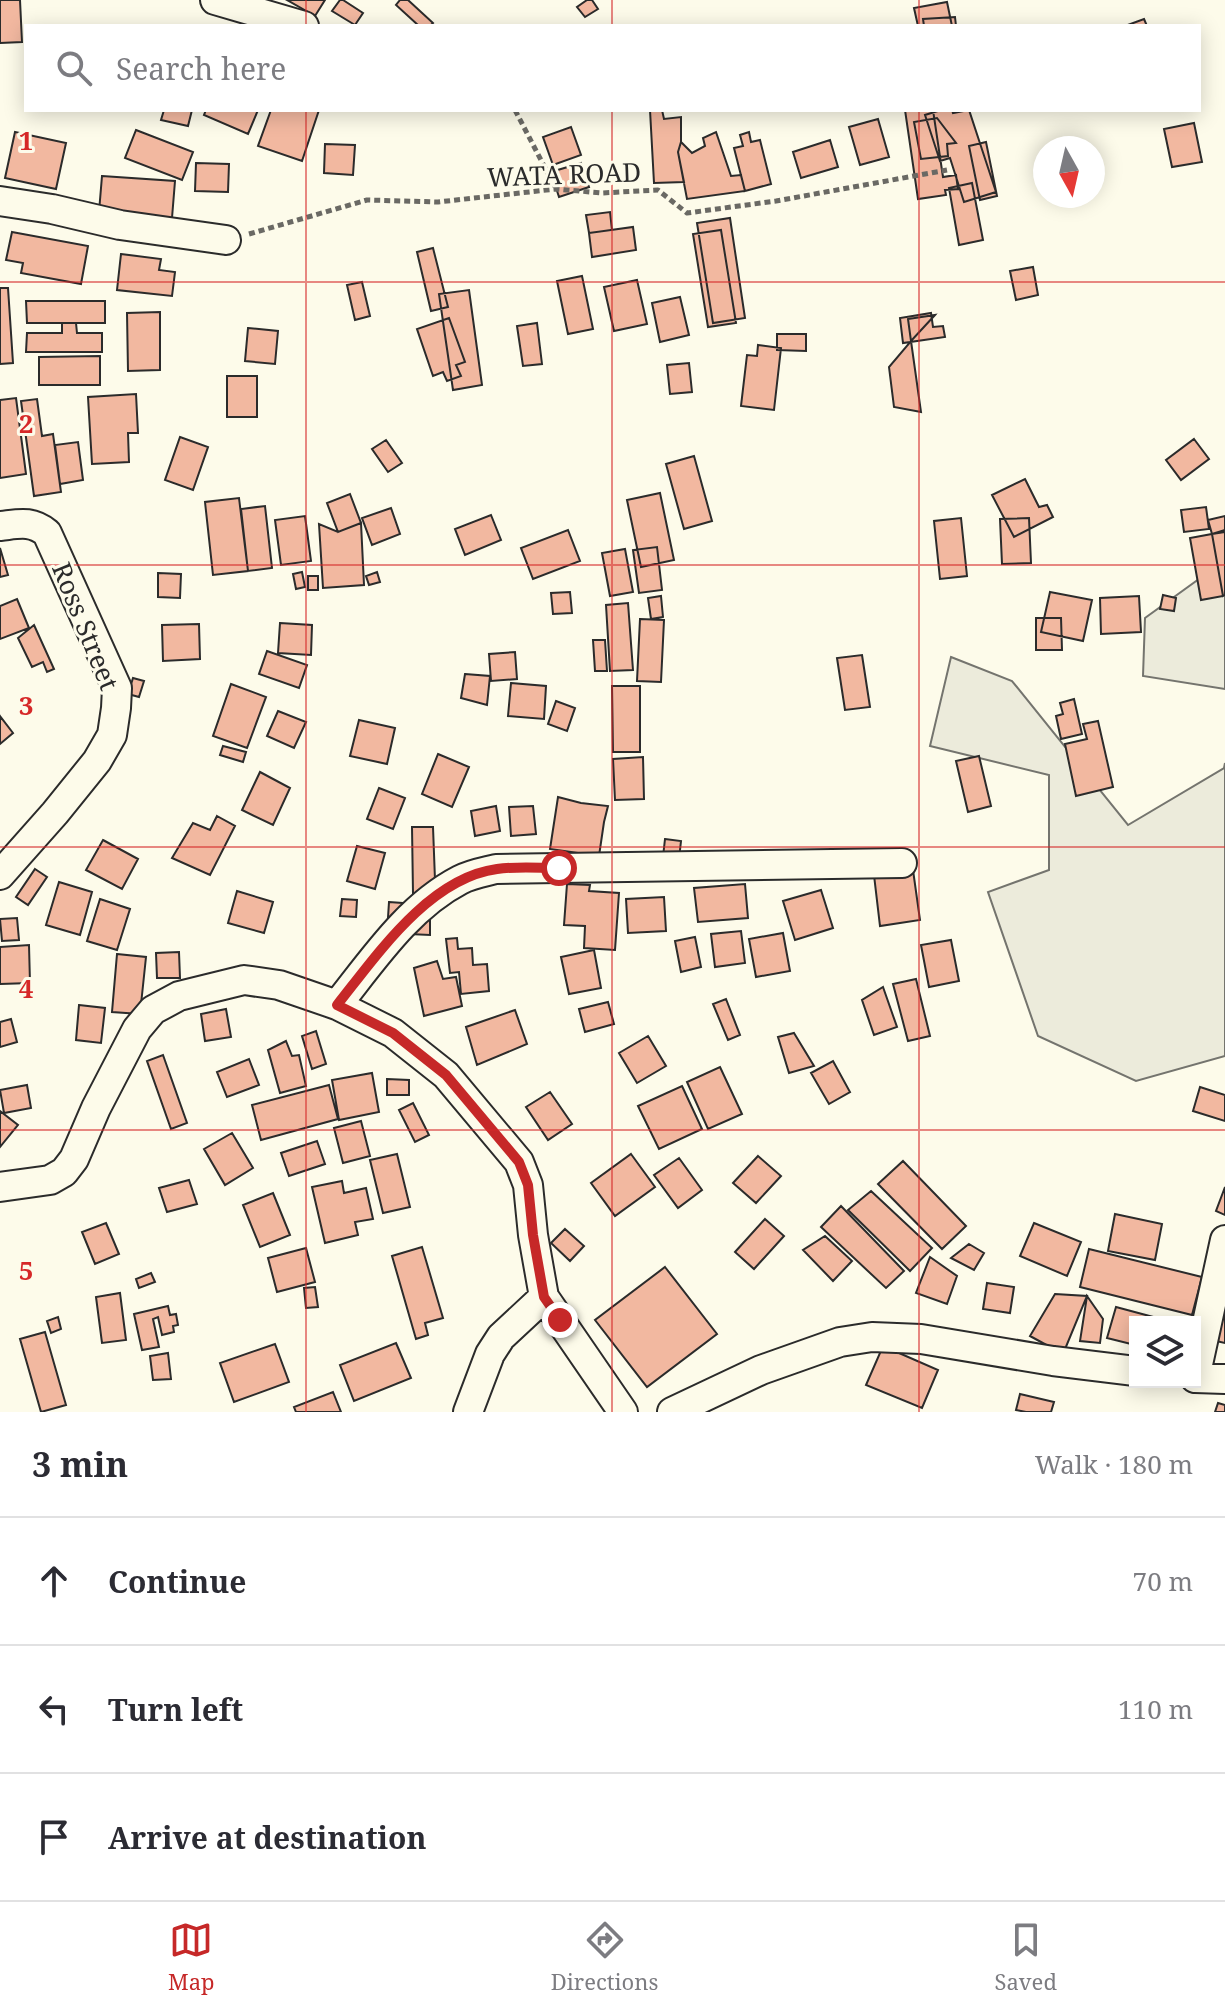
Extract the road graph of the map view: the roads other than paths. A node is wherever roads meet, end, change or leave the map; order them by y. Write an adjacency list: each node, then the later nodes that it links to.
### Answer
1 (215, 0): 2 (street)
2 (297, 24)
3 (0, 201): 4 (street)
4 (226, 240)
5 (0, 526): 7 (street, Ross Street)
6 (902, 863): 8 (street)
7 (0, 875)
8 (337, 1005): 9 (street); 11 (street)
9 (0, 1187)
10 (1225, 1240): 13 (street)
11 (544, 1297): 14 (street); 15 (street)
12 (1129, 1370): 16 (street)
13 (1225, 1379)
14 (468, 1412)
15 (623, 1412)
16 (672, 1412)

